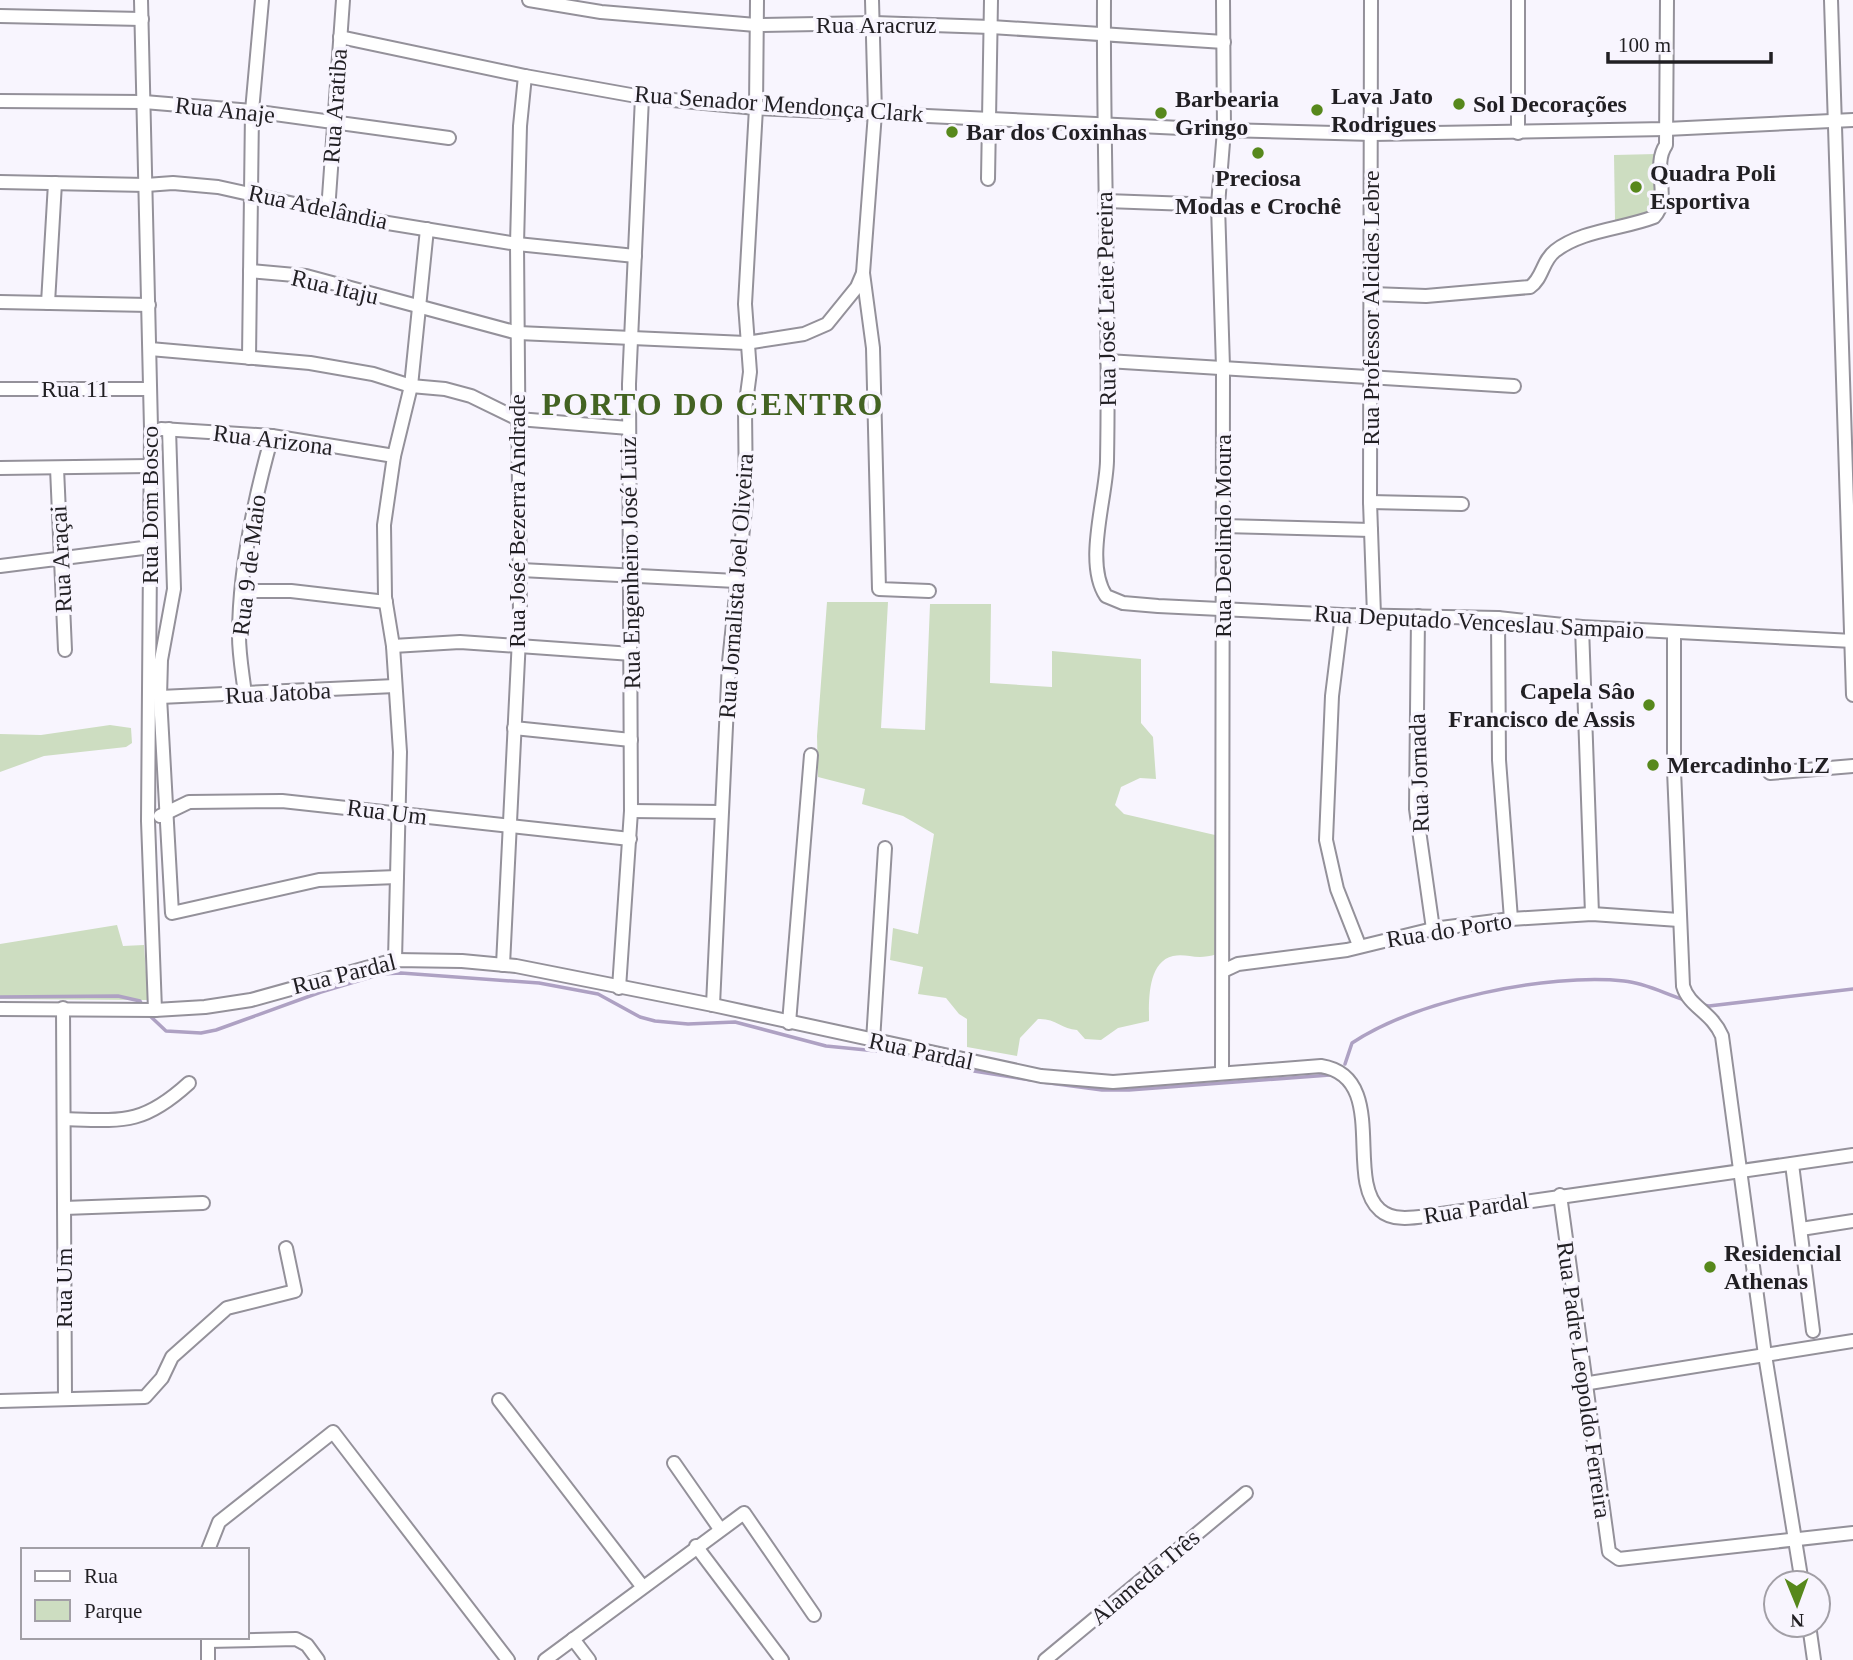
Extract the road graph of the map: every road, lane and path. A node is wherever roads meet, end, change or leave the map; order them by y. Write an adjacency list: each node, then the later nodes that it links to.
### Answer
1 (141, 0): 15 (street, Rua Dom Bosco)
2 (262, 0): 27 (street)
3 (342, 0): 20 (street, Rua Aratiba)
4 (529, 0): 17 (street, Rua Aracruz)
5 (757, 0): 17 (street, Rua Jornalista Joel Oliveira)
6 (872, 0): 16 (street)
7 (992, 0): 18 (street)
8 (1104, 0): 19 (street, Rua José Leite Pereira)
9 (1223, 0): 21 (street, Rua Deolindo Moura)
10 (1371, 0): 37 (street, Rua Professor Alcides Lebre)
11 (1518, 0): 36 (street)
12 (1667, 0): 34 (street)
13 (1831, 0): 30 (street)
14 (0, 16): 15 (street)
15 (142, 19): 25 (street, Rua Dom Bosco)
16 (874, 23): 17 (street, Rua Aracruz); 18 (street, Rua Aracruz); 28 (street)
17 (756, 25): 26 (street, Rua Jornalista Joel Oliveira)
18 (991, 27): 19 (street, Rua Aracruz); 29 (street)
19 (1104, 34): 21 (street, Rua Aracruz); 32 (street, Rua José Leite Pereira)
20 (340, 37): 22 (street, Rua Senador Mendonça Clark); 33 (street, Rua Aratiba)
21 (1224, 42): 35 (street, Rua Deolindo Moura)
22 (525, 76): 23 (street, Rua Senador Mendonça Clark); 48 (street, Rua José Bezerra Andrade)
23 (642, 97): 26 (street, Rua Senador Mendonça Clark); 49 (street, Rua Engenheiro José Luiz)
24 (0, 101): 25 (street, Rua Anaje)
25 (144, 103): 27 (street, Rua Anaje); 42 (street, Rua Dom Bosco)
26 (756, 107): 28 (street, Rua Senador Mendonça Clark); 59 (street, Rua Jornalista Joel Oliveira)
27 (252, 111): 33 (street, Rua Anaje); 43 (street)
28 (875, 113): 29 (street, Rua Senador Mendonça Clark); 51 (street)
29 (988, 118): 32 (street, Rua Senador Mendonça Clark); 39 (street)
30 (1834, 119): 31 (street, Rua Senador Mendonça Clark); 34 (street, Rua Senador Mendonça Clark); 101 (street)
31 (1853, 120)
32 (1103, 122): 35 (street, Rua Senador Mendonça Clark); 44 (street, Rua José Leite Pereira)
33 (334, 123): 38 (street, Rua Anaje); 46 (street, Rua Aratiba)
34 (1667, 129): 36 (street, Rua Senador Mendonça Clark); 52 (street)
35 (1224, 130): 37 (street, Rua Senador Mendonça Clark); 45 (street, Rua Deolindo Moura)
36 (1518, 133): 37 (street, Rua Senador Mendonça Clark)
37 (1371, 134): 52 (street, Rua Professor Alcides Lebre)
38 (449, 138)
39 (988, 179)
40 (0, 182): 41 (street, Rua Adelândia)
41 (55, 183): 42 (street, Rua Adelândia); 54 (street)
42 (146, 185): 43 (street, Rua Adelândia); 55 (street, Rua Dom Bosco)
43 (251, 192): 46 (street, Rua Adelândia); 50 (street)
44 (1105, 201): 45 (street); 62 (street, Rua José Leite Pereira)
45 (1217, 205): 63 (street, Rua Deolindo Moura)
46 (328, 211): 47 (street, Rua Adelândia)
47 (427, 229): 48 (street, Rua Adelândia); 56 (street)
48 (517, 244): 49 (street, Rua Adelândia); 57 (street, Rua José Bezerra Andrade)
49 (635, 256): 58 (street, Rua Engenheiro José Luiz)
50 (250, 271): 56 (street, Rua Itaju); 61 (street)
51 (863, 273): 59 (street); 91 (street)
52 (1372, 294): 64 (street, Rua Professor Alcides Lebre)
53 (0, 302): 54 (street)
54 (48, 303): 55 (street)
55 (149, 305): 60 (street, Rua Dom Bosco)
56 (419, 308): 57 (street); 65 (street)
57 (518, 332): 58 (street); 69 (street, Rua José Bezerra Andrade)
58 (631, 339): 59 (street); 71 (street, Rua Engenheiro José Luiz)
59 (746, 343): 87 (street, Rua Jornalista Joel Oliveira)
60 (150, 349): 61 (street); 68 (street, Rua Dom Bosco)
61 (249, 358): 65 (street)
62 (1107, 361): 63 (street); 92 (street, Rua José Leite Pereira)
63 (1223, 367): 64 (street); 80 (street, Rua Deolindo Moura)
64 (1370, 376): 66 (street); 78 (street, Rua Professor Alcides Lebre)
65 (411, 386): 69 (street); 74 (street)
66 (1514, 386)
67 (0, 388): 68 (street, Rua 11)
68 (150, 389): 70 (street, Rua Dom Bosco)
69 (518, 419): 71 (street); 85 (street, Rua José Bezerra Andrade)
70 (150, 428): 72 (street, Rua Arizona); 75 (street, Rua Dom Bosco)
71 (629, 428): 86 (street, Rua Engenheiro José Luiz)
72 (169, 429): 73 (street, Rua Arizona); 89 (street)
73 (272, 436): 74 (street, Rua Arizona); 90 (street, Rua 9 de Maio)
74 (394, 456): 93 (street)
75 (150, 466): 77 (street); 82 (street, Rua Dom Bosco)
76 (0, 468): 77 (street)
77 (57, 468): 83 (street, Rua Araçai)
78 (1370, 502): 79 (street); 81 (street, Rua Professor Alcides Lebre)
79 (1462, 504)
80 (1223, 526): 81 (street); 94 (street, Rua Deolindo Moura)
81 (1371, 530): 96 (street, Rua Professor Alcides Lebre)
82 (151, 547): 83 (street); 88 (street, Rua Dom Bosco)
83 (59, 559): 84 (street); 104 (street, Rua Araçai)
84 (0, 566)
85 (521, 570): 86 (street); 103 (street, Rua José Bezerra Andrade)
86 (628, 575): 87 (street); 105 (street, Rua Engenheiro José Luiz)
87 (736, 581): 116 (street, Rua Jornalista Joel Oliveira)
88 (150, 589): 89 (street); 119 (street, Rua Dom Bosco)
89 (174, 589): 109 (street)
90 (243, 591): 93 (street); 107 (street, Rua 9 de Maio)
91 (929, 591)
92 (1106, 596): 94 (street, Rua Deputado Venceslau Sampaio)
93 (386, 602): 102 (street)
94 (1223, 608): 95 (street, Rua Deputado Venceslau Sampaio); 131 (street, Rua Deolindo Moura)
95 (1342, 615): 96 (street, Rua Deputado Venceslau Sampaio); 128 (street)
96 (1374, 615): 97 (street, Rua Deputado Venceslau Sampaio)
97 (1418, 616): 98 (street, Rua Deputado Venceslau Sampaio); 127 (street, Rua Jornada)
98 (1498, 618): 99 (street, Rua Deputado Venceslau Sampaio); 125 (street)
99 (1582, 627): 100 (street, Rua Deputado Venceslau Sampaio); 124 (street)
100 (1674, 633): 101 (street, Rua Deputado Venceslau Sampaio); 126 (street)
101 (1852, 641): 108 (street)
102 (393, 646): 103 (street); 106 (street)
103 (517, 647): 105 (street); 110 (street, Rua José Bezerra Andrade)
104 (65, 650)
105 (632, 654): 111 (street, Rua Engenheiro José Luiz)
106 (396, 686): 107 (street, Rua Jatoba); 118 (street)
107 (245, 695): 109 (street, Rua Jatoba)
108 (1853, 695)
109 (160, 697): 117 (street)
110 (513, 728): 111 (street); 120 (street, Rua José Bezerra Andrade)
111 (631, 740): 115 (street, Rua Engenheiro José Luiz)
112 (811, 755): 137 (street)
113 (1853, 766): 114 (street)
114 (1770, 773)
115 (631, 811): 116 (street); 121 (street, Rua Engenheiro José Luiz)
116 (721, 812): 133 (street, Rua Jornalista Joel Oliveira)
117 (166, 814): 118 (street, Rua Um); 119 (street, Rua Um); 123 (street)
118 (401, 814): 120 (street, Rua Um); 123 (street)
119 (148, 821): 136 (street, Rua Dom Bosco)
120 (508, 826): 121 (street, Rua Um); 130 (street, Rua José Bezerra Andrade)
121 (630, 839): 132 (street, Rua Engenheiro José Luiz)
122 (885, 848): 138 (street)
123 (397, 877): 129 (street)
124 (1592, 914): 125 (street, Rua do Porto); 126 (street, Rua do Porto)
125 (1511, 919): 127 (street, Rua do Porto)
126 (1679, 920): 144 (street)
127 (1433, 929): 128 (street, Rua do Porto)
128 (1359, 945): 131 (street, Rua do Porto)
129 (396, 960): 130 (street, Rua Pardal); 136 (street, Rua Pardal)
130 (503, 965): 132 (street, Rua Pardal)
131 (1223, 971): 139 (street, Rua Deolindo Moura)
132 (619, 988): 133 (street, Rua Pardal)
133 (713, 1005): 137 (street, Rua Pardal)
134 (63, 1008): 135 (street, Rua Pardal); 136 (street, Rua Pardal); 141 (street, Rua Um)
135 (0, 1009)
136 (155, 1010)
137 (789, 1023): 138 (street, Rua Pardal)
138 (873, 1041): 139 (street, Rua Pardal)
139 (1222, 1072): 145 (street, Rua Pardal)
140 (189, 1083): 141 (street)
141 (64, 1119): 147 (street, Rua Um)
142 (1853, 1155): 143 (street, Rua Pardal)
143 (1792, 1164): 144 (street, Rua Pardal); 149 (street)
144 (1738, 1171): 145 (street, Rua Pardal); 153 (street)
145 (1560, 1195): 154 (street, Rua Padre Leopoldo Ferreira)
146 (203, 1203): 147 (street)
147 (64, 1208): 155 (street, Rua Um)
148 (1853, 1220): 149 (street)
149 (1801, 1229): 151 (street)
150 (286, 1248): 155 (street)
151 (1813, 1331)
152 (1853, 1341): 153 (street)
153 (1765, 1355): 154 (street); 162 (street)
154 (1583, 1384): 162 (street, Rua Padre Leopoldo Ferreira)
155 (65, 1399): 157 (street)
156 (499, 1400): 166 (street)
157 (0, 1401)
158 (674, 1463): 160 (street)
159 (1246, 1493): 177 (street, Alameda Três)
160 (720, 1529): 163 (street); 167 (street)
161 (1853, 1533): 162 (street)
162 (1795, 1539): 165 (street)
163 (696, 1546): 166 (street); 176 (street)
164 (209, 1548): 173 (street)
165 (1800, 1569)
166 (642, 1586): 169 (street)
167 (814, 1615)
168 (208, 1639): 171 (street); 172 (street)
169 (573, 1639): 174 (street); 175 (street)
170 (1811, 1639): 178 (street)
171 (208, 1660)
172 (318, 1660)
173 (508, 1660)
174 (545, 1660)
175 (589, 1660)
176 (782, 1660)
177 (1045, 1660)
178 (1814, 1660)

